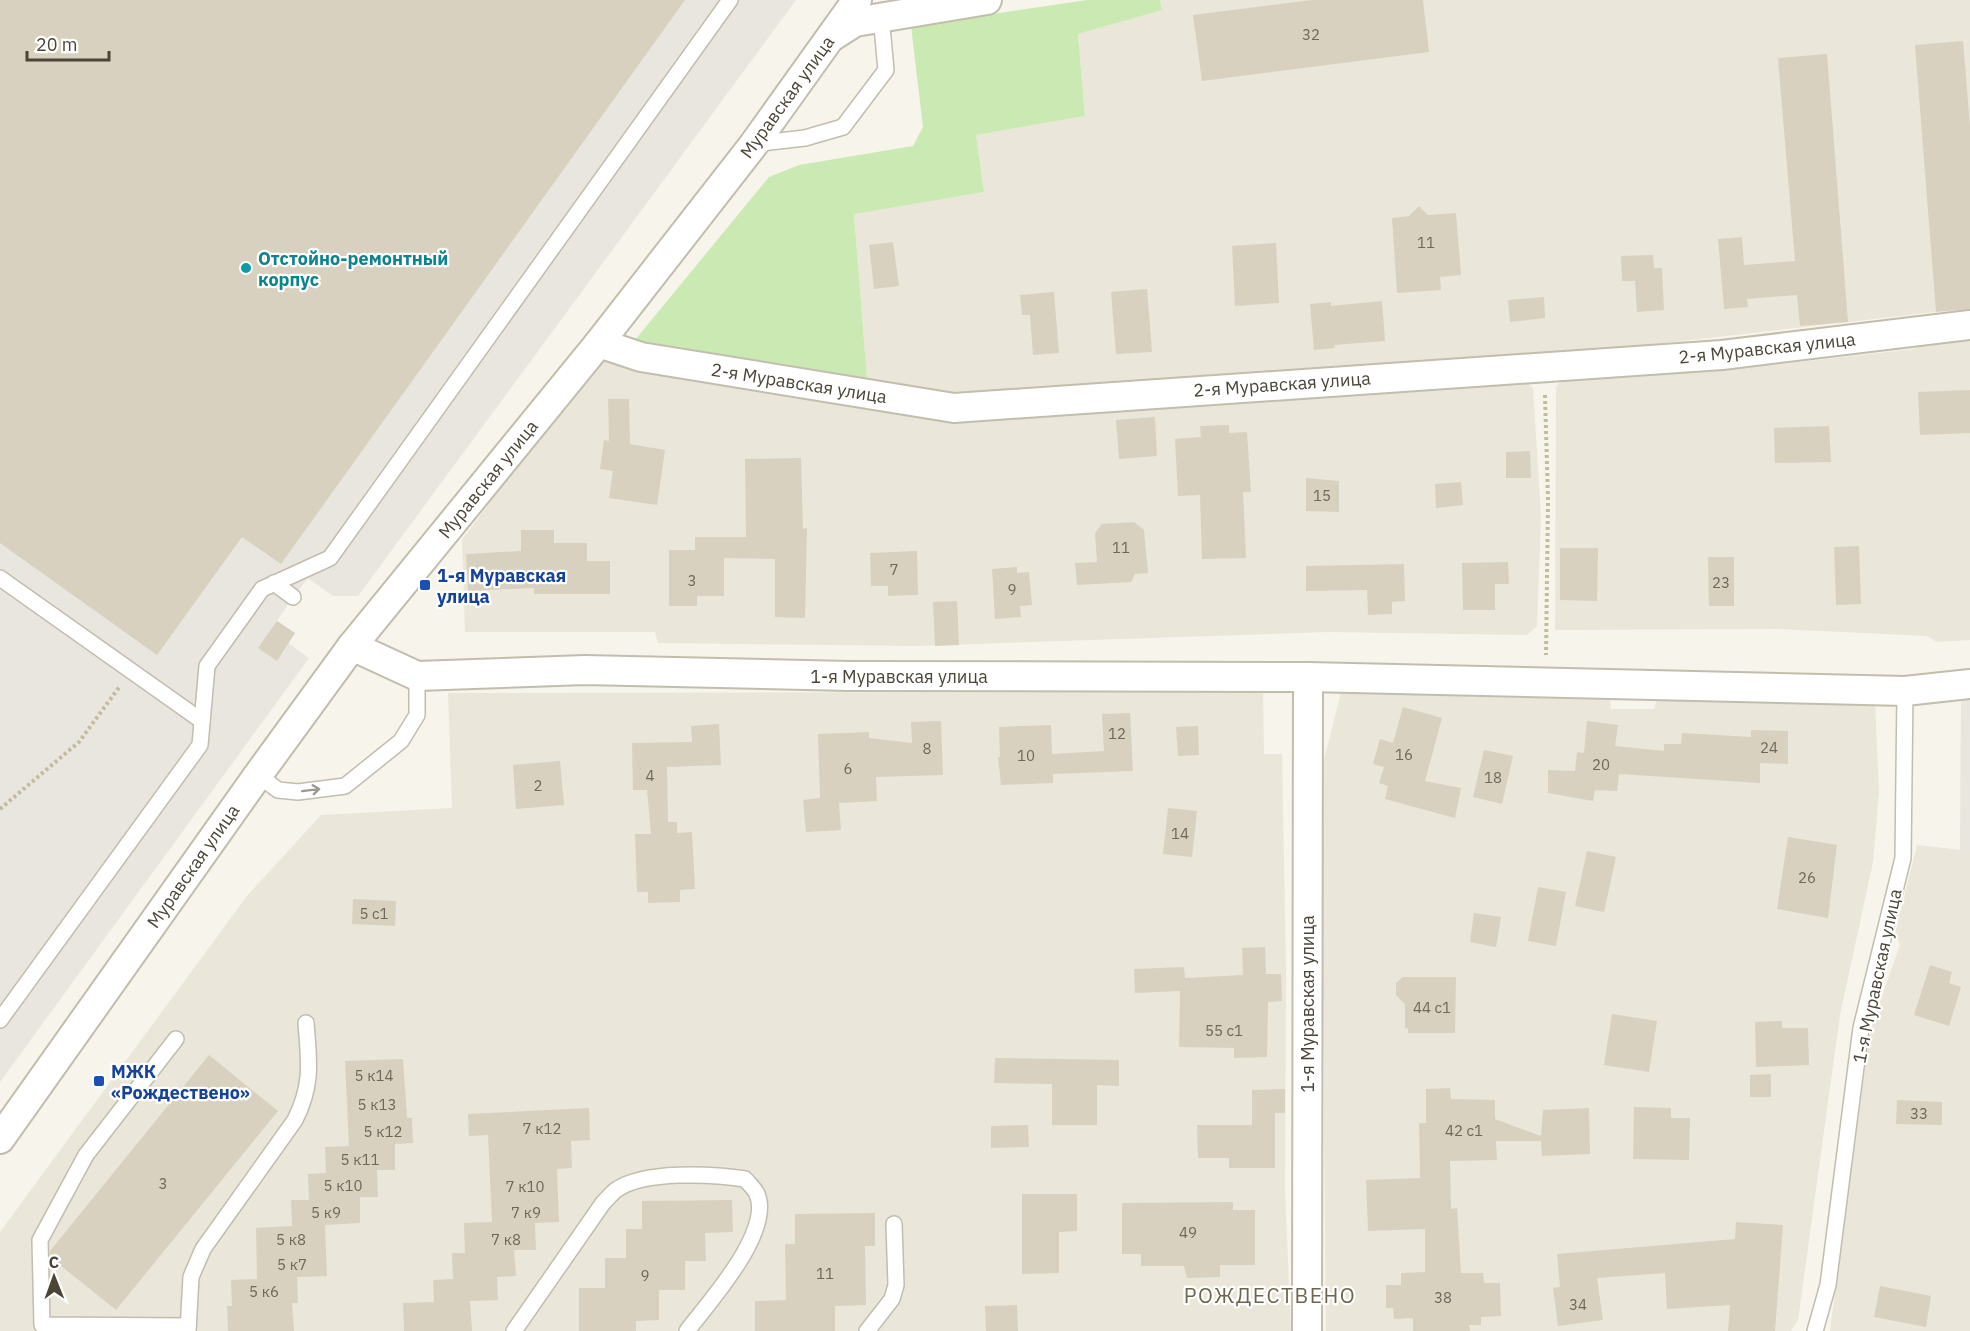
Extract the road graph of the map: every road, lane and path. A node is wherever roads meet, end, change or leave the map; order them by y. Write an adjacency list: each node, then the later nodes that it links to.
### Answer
1 (730, 0): 11 (lane)
2 (857, 0): 5 (street, Муравская улица)
3 (987, 0): 4 (street)
4 (881, 16): 5 (street); 6 (lane)
5 (830, 37): 6 (street, Муравская улица)
6 (754, 144): 8 (street, Муравская улица)
7 (1970, 325): 8 (street, 2-я Муравская улица)
8 (599, 343): 13 (street, Муравская улица)
9 (1544, 393): 17 (path)
10 (0, 578): 14 (lane)
11 (274, 583): 12 (lane); 20 (lane)
12 (293, 597)
13 (352, 646): 15 (street, 1-я Муравская улица); 21 (street, Муравская улица)
14 (132, 671): 20 (lane); 22 (path)
15 (417, 676): 16 (street, 1-я Муравская улица); 21 (lane, one-way to 15)
16 (1308, 677): 17 (street, 1-я Муравская улица); 32 (street, 1-я Муравская улица)
17 (1546, 682): 19 (street, 1-я Муравская улица)
18 (1970, 684): 19 (street, 1-я Муравская улица)
19 (1905, 691): 33 (lane, 1-я Муравская улица)
20 (202, 721): 23 (lane)
21 (258, 775): 26 (street, Муравская улица)
22 (0, 809)
23 (0, 1020)
24 (306, 1023): 28 (lane)
25 (176, 1040): 28 (lane)
26 (0, 1139)
27 (894, 1224): 31 (lane)
28 (188, 1328)
29 (514, 1331): 30 (lane)
30 (687, 1331)
31 (867, 1331)
32 (1307, 1331)
33 (1815, 1331)

